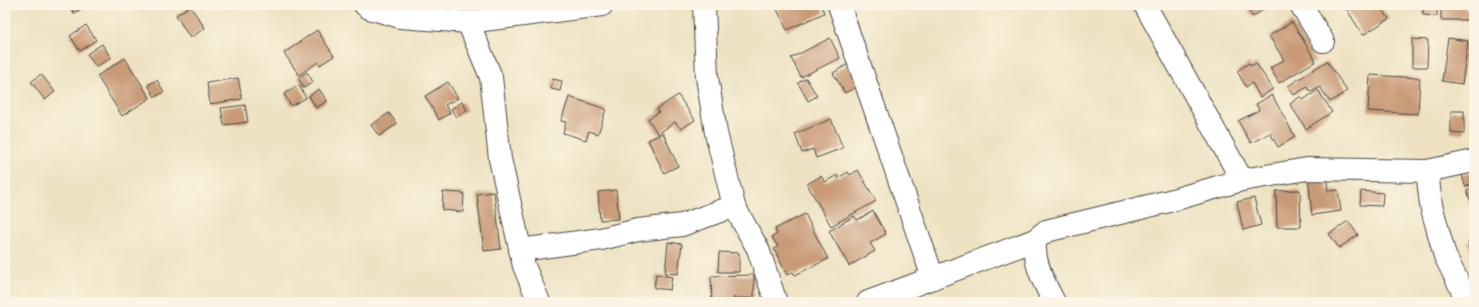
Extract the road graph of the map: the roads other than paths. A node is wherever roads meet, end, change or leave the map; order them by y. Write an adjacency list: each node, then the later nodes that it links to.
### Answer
1 (364, 5): 7 (street)
2 (602, 5): 7 (street)
3 (704, 5): 12 (street)
4 (839, 5): 15 (street)
5 (1145, 5): 11 (street)
6 (1301, 5): 8 (street)
7 (468, 22): 14 (street)
8 (1323, 41)
9 (1474, 161): 10 (street)
10 (1427, 171): 11 (street); 20 (street)
11 (1242, 180): 13 (street)
12 (734, 206): 14 (street); 17 (street)
13 (1036, 240): 15 (street); 19 (street)
14 (520, 250): 16 (street)
15 (933, 278): 18 (street)
16 (539, 302)
17 (776, 302)
18 (868, 302)
19 (1054, 302)
20 (1468, 302)

